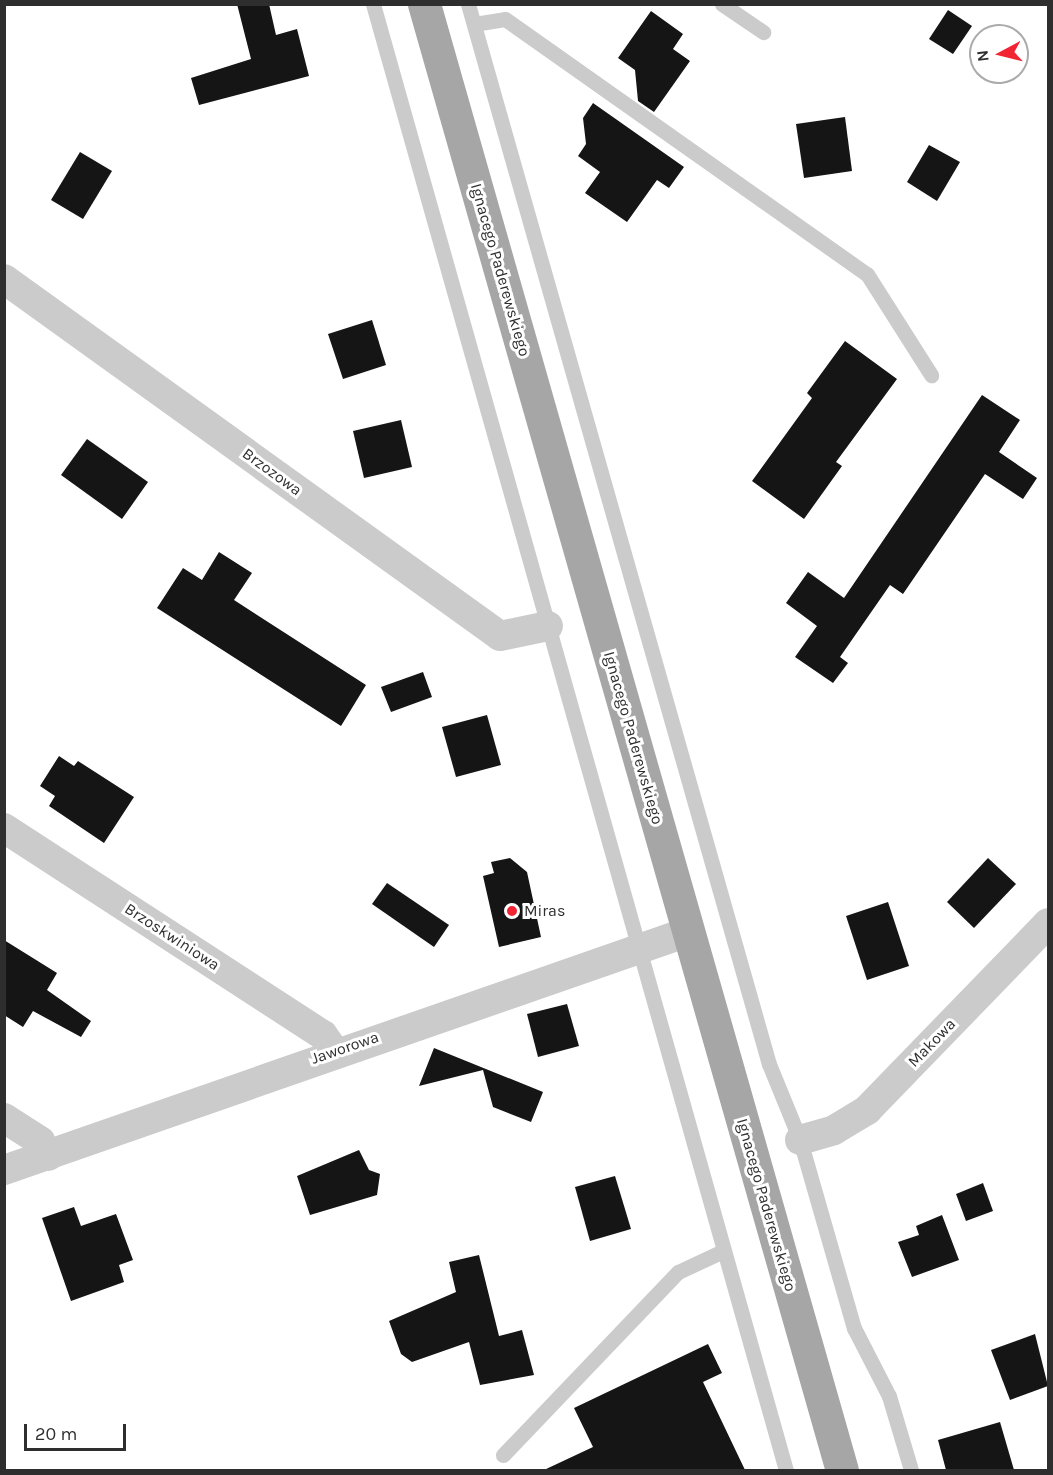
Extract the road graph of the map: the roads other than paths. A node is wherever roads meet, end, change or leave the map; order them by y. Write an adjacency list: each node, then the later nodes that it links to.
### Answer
1 (373, 4): 9 (lane)
2 (424, 4): 12 (main road, Ignacego Paderewskiego)
3 (468, 4): 5 (lane)
4 (722, 4): 6 (lane)
5 (474, 24): 8 (lane); 16 (lane)
6 (763, 32)
7 (4, 279): 9 (street, Brzozowa)
8 (931, 375)
9 (548, 626): 13 (lane)
10 (4, 828): 14 (street, Brzoskwiniowa)
11 (1048, 923): 16 (street, Makowa)
12 (688, 932): 13 (street, Jaworowa); 22 (main road, Ignacego Paderewskiego)
13 (640, 951): 14 (street, Jaworowa); 19 (lane)
14 (334, 1051): 17 (street, Jaworowa)
15 (4, 1118): 17 (street)
16 (800, 1140): 23 (lane)
17 (48, 1156): 18 (street, Jaworowa)
18 (4, 1170)
19 (723, 1251): 20 (lane); 21 (lane)
20 (503, 1455)
21 (786, 1470)
22 (842, 1470)
23 (911, 1470)

